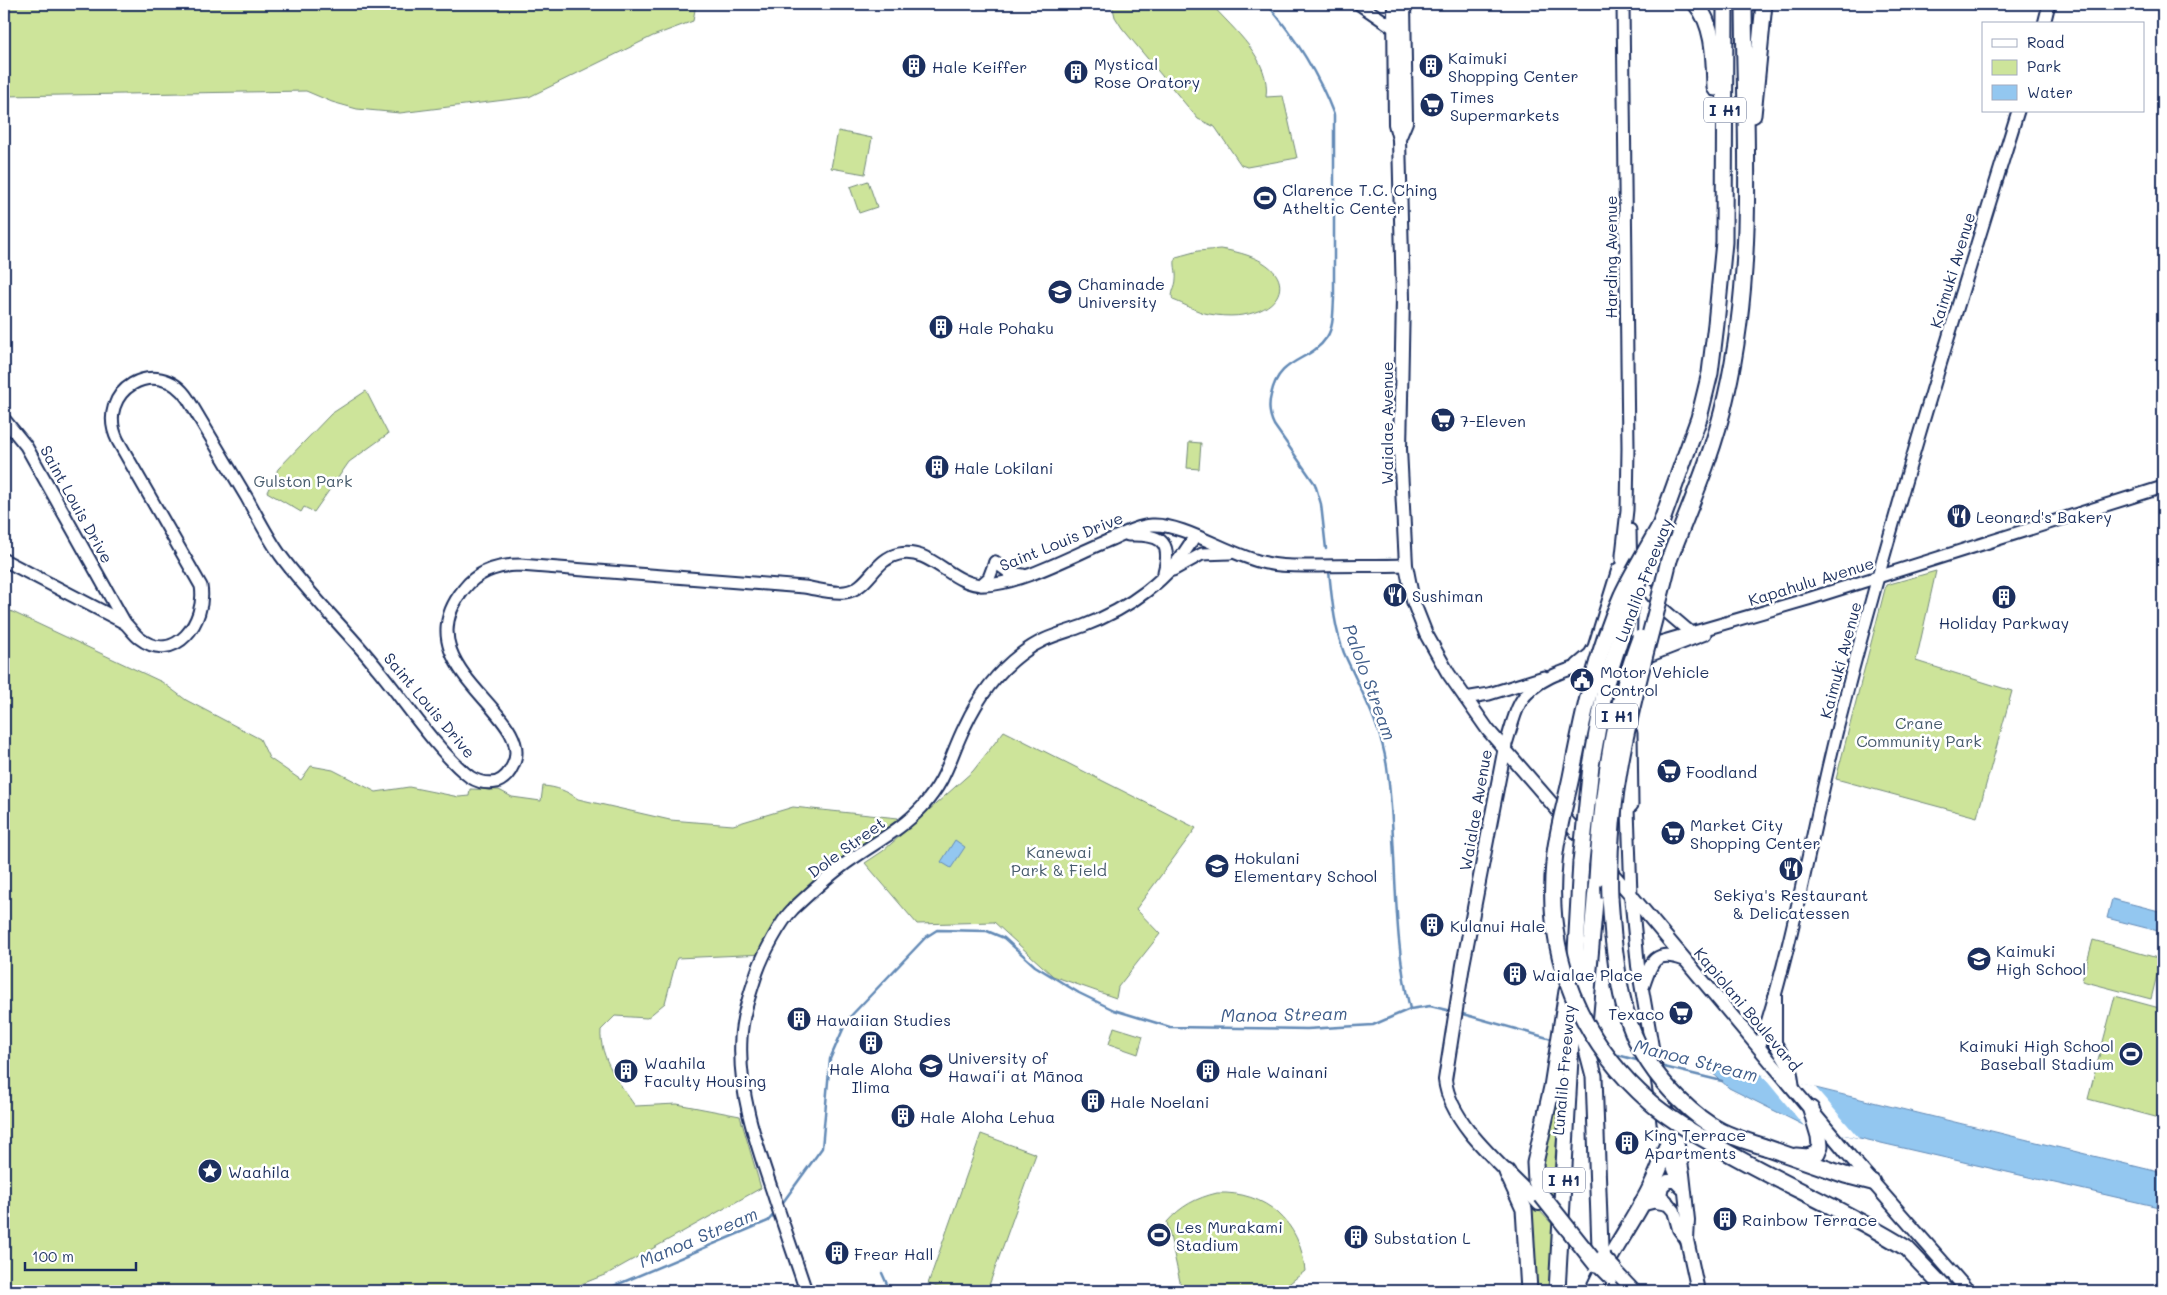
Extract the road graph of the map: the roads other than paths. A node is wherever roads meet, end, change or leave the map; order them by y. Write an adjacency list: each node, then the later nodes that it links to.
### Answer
1 (1359, 4): 11 (street)
2 (1394, 4): 11 (main road, Waialae Avenue)
3 (1404, 4): 12 (main road, Waialae Avenue)
4 (1623, 4): 19 (street, Harding Avenue)
5 (1696, 4): 16 (highway)
6 (1725, 4): 16 (highway, Lunalilo Freeway / I H1)
7 (1744, 4): 15 (highway, Lunalilo Freeway / I H1)
8 (1764, 4): 15 (highway)
9 (2049, 4): 10 (street)
10 (2044, 22)
11 (1394, 28): 12 (street); 14 (main road, Waialae Avenue)
12 (1406, 103): 14 (main road, Waialae Avenue)
13 (2018, 112): 31 (street, Kaimuki Avenue)
14 (1399, 139): 27 (main road, Waialae Avenue)
15 (1745, 184): 26 (highway, Lunalilo Freeway / I H1)
16 (1724, 216): 20 (highway, Lunalilo Freeway / I H1)
17 (4, 419): 33 (street, Saint Louis Drive)
18 (2163, 488): 31 (street, Kapahulu Avenue)
19 (1628, 510): 24 (street, Harding Avenue); 28 (street, Harding Avenue)
20 (1660, 526): 47 (highway, Lunalilo Freeway / I H1, bridge); 73 (highway, bridge)
21 (1119, 536): 22 (street, Saint Louis Drive); 29 (street, Saint Louis Drive); 30 (street)
22 (1194, 537): 23 (street, Saint Louis Drive); 30 (street, Dole Street)
23 (1236, 553): 27 (street, Saint Louis Drive); 30 (street)
24 (1622, 555): 36 (street, Harding Avenue); 37 (street)
25 (4, 560): 33 (street)
26 (1669, 560): 47 (highway, Lunalilo Freeway / I H1, bridge); 55 (highway, bridge)
27 (1406, 565): 39 (main road, Waialae Avenue)
28 (1631, 567): 35 (street); 36 (street, Harding Avenue)
29 (1025, 576): 32 (street, Saint Louis Drive); 32 (street)
30 (1163, 576): 65 (street, Dole Street)
31 (1879, 578): 34 (street, Kapahulu Avenue); 46 (street, Kaimuki Avenue)
32 (981, 585): 33 (street, Saint Louis Drive)
33 (125, 623)
34 (1722, 626): 35 (street, Kapahulu Avenue); 36 (street)
35 (1690, 632): 36 (street, Kapahulu Avenue)
36 (1630, 656): 37 (street, Kapahulu Avenue); 41 (street, Harding Avenue); 41 (street, Harding Avenue)
37 (1570, 669): 38 (street, Kapahulu Avenue)
38 (1554, 675): 39 (street); 40 (street, Kapahulu Avenue)
39 (1465, 698): 40 (main road, Waialae Avenue)
40 (1505, 747): 42 (main road, Kapiolani Boulevard); 56 (main road, Waialae Avenue)
41 (1628, 810): 42 (street); 43 (street, Harding Avenue)
42 (1588, 848): 43 (main road, Kapiolani Boulevard)
43 (1631, 895): 44 (main road, Kapiolani Boulevard); 45 (main road)
44 (1685, 960): 45 (main road); 48 (main road, Kapiolani Boulevard)
45 (1642, 989): 51 (main road, bridge)
46 (1775, 997): 48 (street, Kaimuki Avenue); 50 (main road)
47 (1572, 1026): 49 (highway, Lunalilo Freeway / I H1); 59 (highway); 63 (highway)
48 (1759, 1048): 50 (main road, Kapiolani Boulevard)
49 (1574, 1072): 67 (highway, Lunalilo Freeway / I H1); 68 (highway, Lunalilo Freeway / I H1)
50 (1790, 1082): 52 (main road, Kapiolani Boulevard)
51 (1660, 1095): 54 (main road); 58 (main road)
52 (1811, 1109): 53 (highway)
53 (1823, 1129): 55 (highway); 57 (main road)
54 (1666, 1148): 58 (main road); 61 (highway)
55 (1792, 1156): 57 (highway)
56 (1507, 1172): 59 (main road, Waialae Avenue); 66 (highway)
57 (1872, 1182): 74 (main road)
58 (1684, 1190): 60 (main road); 62 (main road)
59 (1541, 1200): 63 (highway, bridge)
60 (1665, 1202): 61 (highway); 62 (main road)
61 (1642, 1203): 69 (highway)
62 (1688, 1240): 72 (main road)
63 (1600, 1261): 64 (highway, bridge)
64 (1614, 1275): 70 (main road); 71 (main road)
65 (806, 1291)
66 (1529, 1291)
67 (1557, 1291)
68 (1567, 1291)
69 (1593, 1291)
70 (1625, 1291)
71 (1634, 1291)
72 (1698, 1291)
73 (1946, 1291)
74 (1968, 1291)

